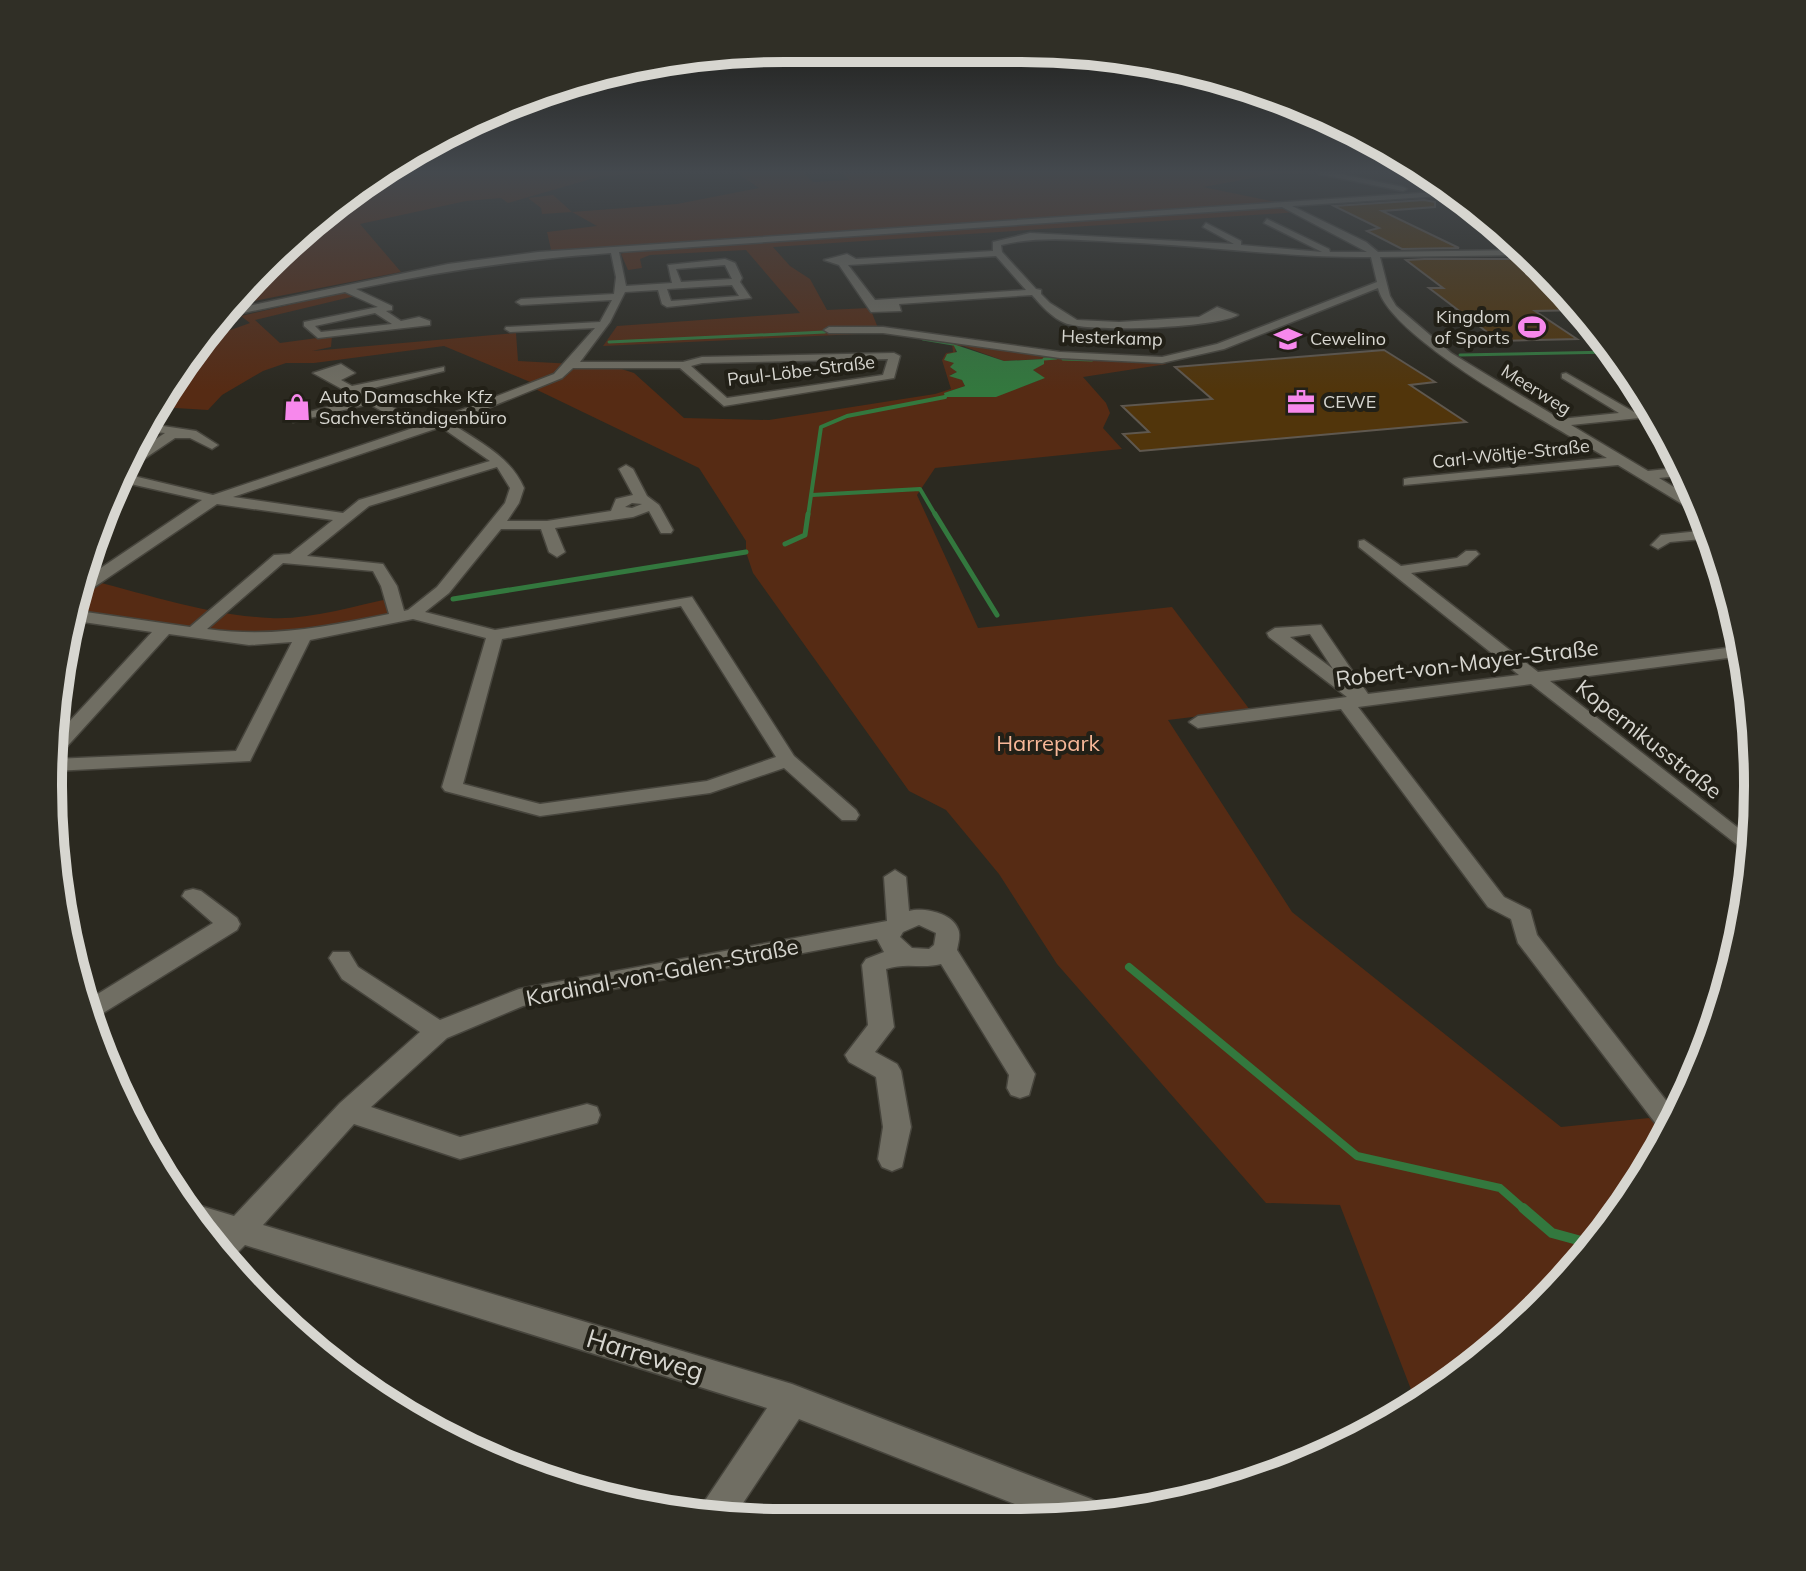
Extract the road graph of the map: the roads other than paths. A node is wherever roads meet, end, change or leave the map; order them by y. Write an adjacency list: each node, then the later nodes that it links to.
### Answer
1 (700, 243): 8 (street)
2 (998, 243): 9 (street)
3 (1166, 243): 7 (street)
4 (1238, 243): 7 (street)
5 (1310, 243): 12 (street)
6 (1360, 243): 11 (street)
7 (1245, 247): 12 (street)
8 (614, 249): 17 (street); 19 (street)
9 (998, 253): 18 (street); 18 (street)
10 (1510, 253): 11 (street)
11 (1375, 254): 12 (street); 14 (street, Meerweg)
12 (1333, 255)
13 (735, 282): 15 (street); 15 (street); 16 (street)
14 (1382, 283): 26 (street, Hesterkamp); 38 (street, Meerweg)
15 (677, 285): 16 (street)
16 (662, 287): 19 (street)
17 (345, 288): 21 (street); 22 (street)
18 (1038, 292): 23 (street)
19 (620, 293): 20 (street); 24 (street)
20 (520, 303)
21 (242, 308)
22 (377, 310): 22 (street)
23 (1208, 318)
24 (602, 325): 25 (street); 27 (street)
25 (510, 329)
26 (829, 330)
27 (573, 365): 28 (street, Paul-Löbe-Straße); 37 (street)
28 (683, 365): 28 (street, Paul-Löbe-Straße)
29 (440, 369): 32 (street)
30 (1566, 376): 35 (street)
31 (331, 380): 32 (street)
32 (350, 390): 33 (street)
33 (368, 401): 36 (street); 40 (street)
34 (1641, 415): 35 (street)
35 (1633, 416): 38 (street)
36 (297, 419)
37 (442, 422): 40 (street); 45 (street)
38 (1554, 423): 44 (street, Meerweg)
39 (157, 428): 41 (street)
40 (424, 429): 51 (street)
41 (172, 434): 42 (street); 43 (street)
42 (212, 445)
43 (144, 453)
44 (1618, 461): 48 (street, Meerweg); 50 (street, Carl-Wöltje-Straße)
45 (500, 462): 54 (street); 55 (street)
46 (626, 469): 53 (street)
47 (1672, 473): 48 (street)
48 (1643, 476): 52 (street, Meerweg)
49 (131, 480): 51 (street)
50 (1409, 482)
51 (214, 499): 54 (street); 65 (street)
52 (1685, 500)
53 (646, 503): 56 (street); 57 (street)
54 (343, 517): 63 (street)
55 (497, 525): 56 (street); 66 (street)
56 (547, 525): 61 (street)
57 (666, 530)
58 (1699, 535): 60 (street)
59 (1364, 544): 64 (street, Kopernikusstraße)
60 (1658, 545)
61 (557, 552)
62 (1471, 554): 64 (street)
63 (293, 559): 66 (street); 69 (street)
64 (1395, 571): 73 (street, Kopernikusstraße)
65 (92, 582)
66 (406, 616): 70 (street); 71 (street)
67 (82, 617): 68 (street)
68 (163, 630): 69 (street); 76 (street)
69 (193, 633): 71 (street)
70 (495, 635): 77 (street); 77 (street)
71 (303, 636): 78 (street)
72 (1731, 653): 73 (street, Robert-von-Mayer-Straße)
73 (1535, 679): 74 (street, Robert-von-Mayer-Straße); 80 (street, Kopernikusstraße)
74 (1355, 702): 74 (street); 75 (street, Robert-von-Mayer-Straße); 92 (street)
75 (1198, 722)
76 (64, 738)
77 (787, 760): 79 (street)
78 (63, 765)
79 (849, 815)
80 (1741, 841)
81 (895, 877): 83 (street)
82 (193, 896): 87 (street)
83 (895, 925): 84 (street, Kardinal-von-Galen-Straße); 85 (street); 88 (street, Kardinal-von-Galen-Straße)
84 (945, 950): 85 (street); 89 (street, Kardinal-von-Galen-Straße)
85 (901, 955): 93 (street)
86 (341, 958): 88 (street)
87 (97, 1007)
88 (438, 1031): 90 (street, Kardinal-von-Galen-Straße)
89 (1020, 1088)
90 (349, 1111): 91 (street); 95 (street, Kardinal-von-Galen-Straße)
91 (587, 1115)
92 (1663, 1116)
93 (892, 1159)
94 (208, 1221): 95 (street, Harreweg)
95 (240, 1230): 96 (street, Kardinal-von-Galen-Straße); 97 (street, Harreweg)
96 (227, 1244)
97 (792, 1400): 98 (street); 99 (street, Harreweg)
98 (720, 1505)
99 (1066, 1507)

